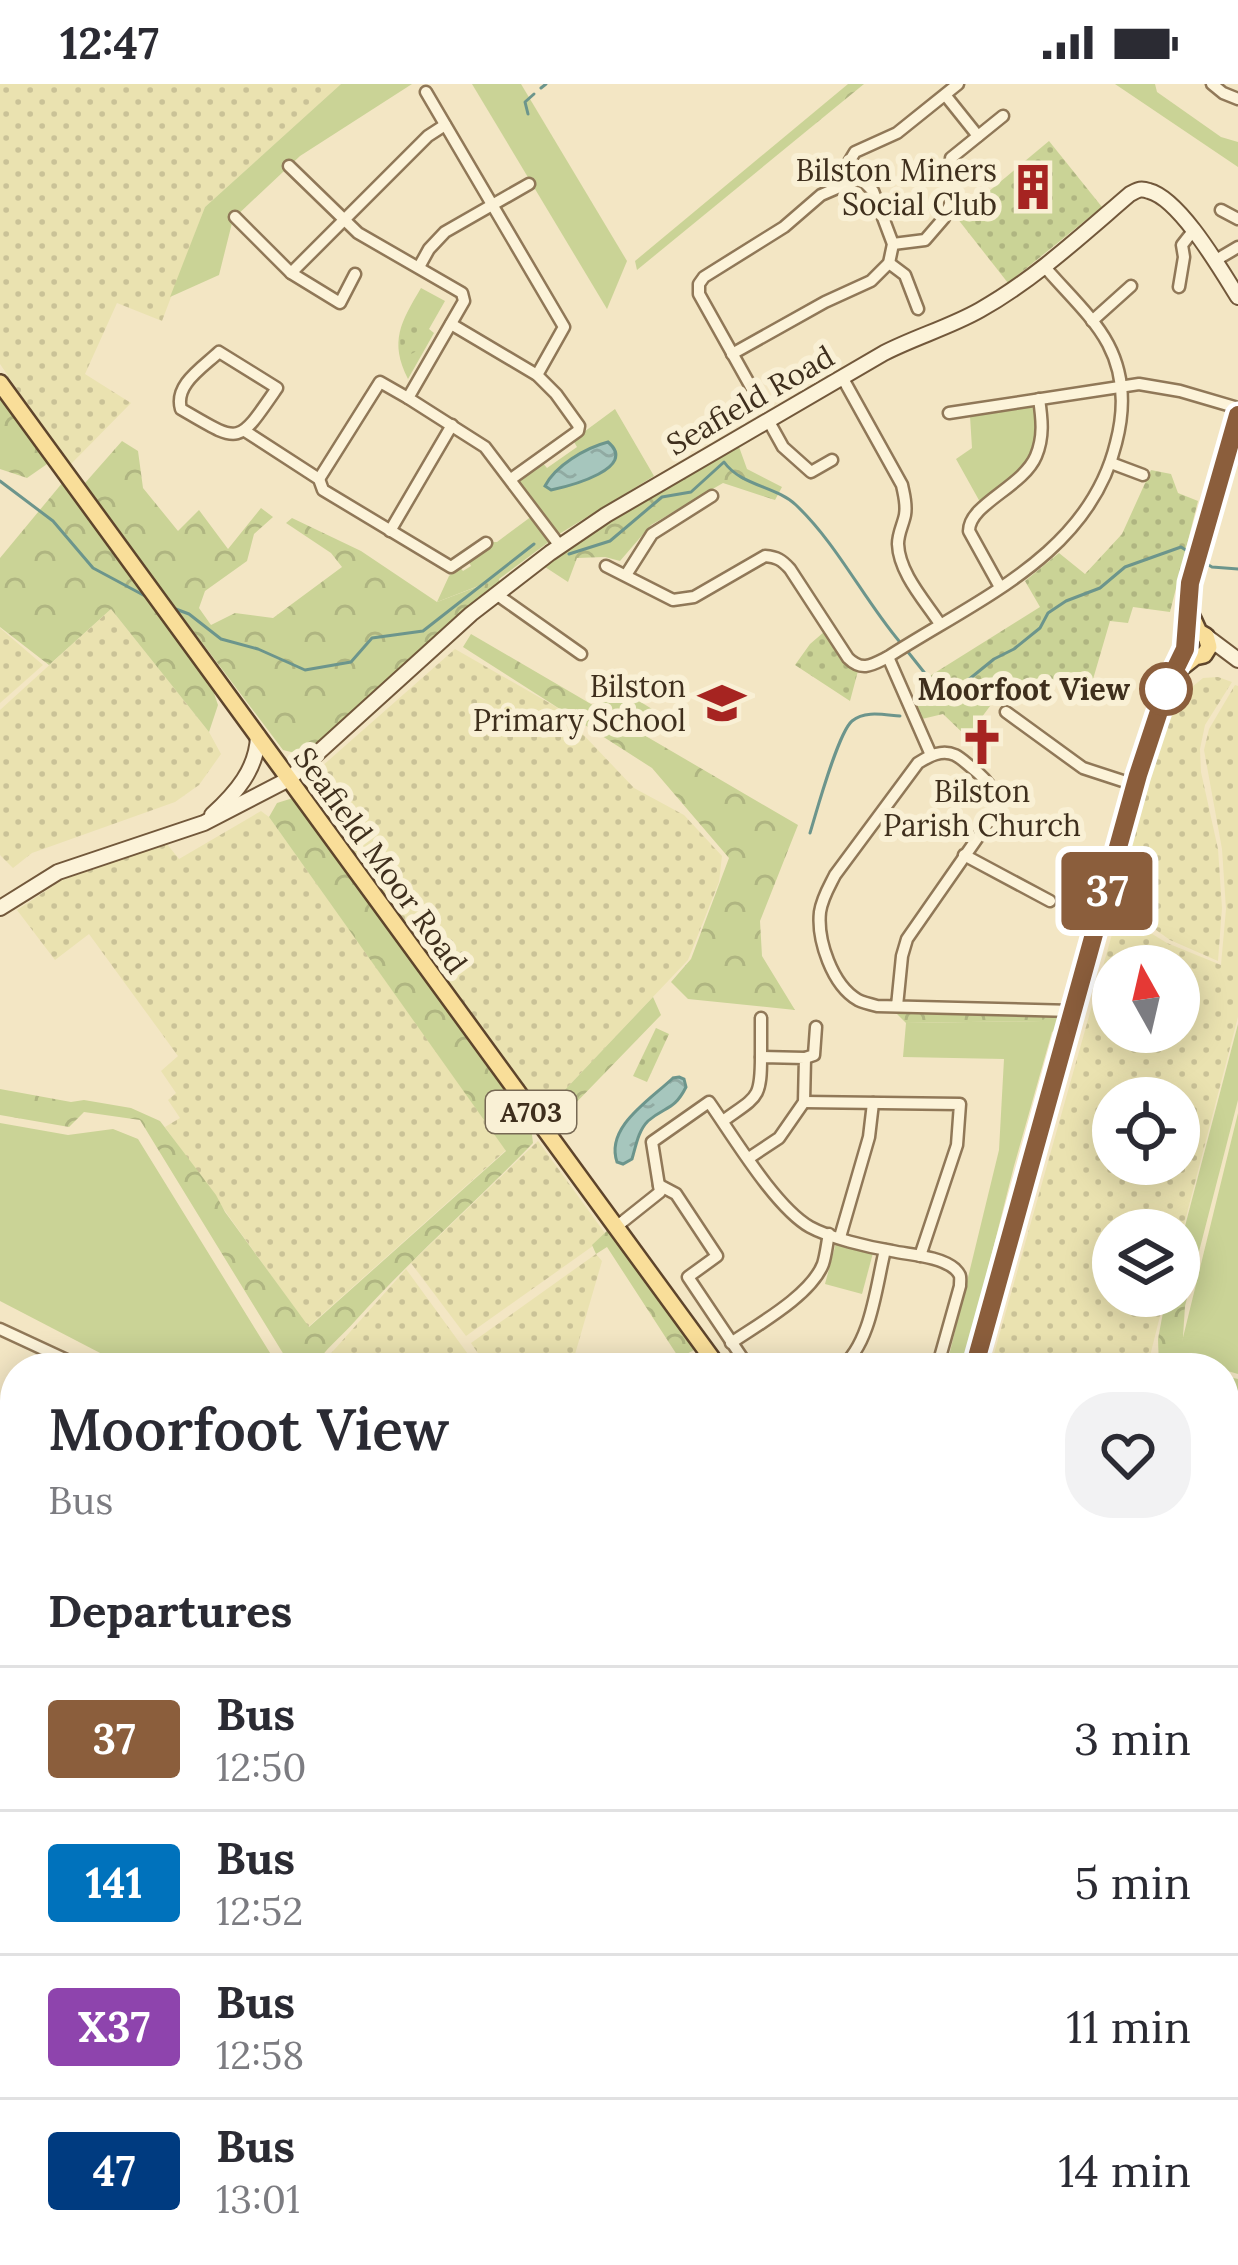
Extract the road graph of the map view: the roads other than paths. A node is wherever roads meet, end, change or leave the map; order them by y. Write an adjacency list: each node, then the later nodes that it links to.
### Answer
1 (958, 84): 4 (street)
2 (1212, 84): 5 (street)
3 (426, 92): 7 (street)
4 (946, 96): 8 (street); 10 (street)
5 (1238, 99)
6 (1003, 116): 8 (street)
7 (445, 124): 12 (street); 15 (street)
8 (978, 136): 18 (street)
9 (289, 166): 15 (street)
10 (852, 179): 18 (street); 32 (street)
11 (529, 184): 12 (street)
12 (491, 205): 23 (street); 33 (street)
13 (1221, 210): 16 (street)
14 (235, 217): 24 (street)
15 (344, 218): 23 (street); 24 (street)
16 (1238, 219)
17 (1193, 231): 20 (street, Seafield Road); 22 (street, Seafield Road); 27 (street)
18 (893, 244): 21 (street)
19 (1238, 247): 20 (street)
20 (1216, 260): 28 (street, Seafield Road)
21 (889, 263): 29 (street); 32 (street)
22 (1044, 266): 30 (street); 34 (street, Seafield Road)
23 (418, 267): 31 (street)
24 (291, 273): 25 (street)
25 (355, 274)
26 (1131, 286): 30 (street)
27 (1180, 287)
28 (1238, 297)
29 (918, 309)
30 (1092, 321): 36 (street)
31 (451, 324): 33 (street); 37 (street)
32 (732, 354): 39 (street)
33 (538, 375): 50 (street)
34 (842, 377): 42 (street, Seafield Road); 60 (street)
35 (0, 382): 66 (main road, Seafield Moor Road / A703)
36 (1122, 386): 38 (street); 40 (street); 46 (street)
37 (408, 398): 43 (street); 49 (street)
38 (1040, 399): 41 (street); 58 (street)
39 (760, 403)
40 (1238, 411): 61 (main road)
41 (950, 413)
42 (768, 420): 47 (street); 55 (street, Seafield Road)
43 (452, 425): 50 (street); 53 (street)
44 (245, 431): 44 (street); 49 (street)
45 (832, 460): 47 (street)
46 (1112, 463): 48 (street); 58 (street)
47 (811, 472): 51 (street)
48 (1143, 475)
49 (320, 479): 53 (street)
50 (511, 479): 55 (street)
51 (800, 482)
52 (712, 496): 57 (street)
53 (390, 531): 54 (street)
54 (486, 543)
55 (560, 546): 59 (street, Seafield Road)
56 (606, 566): 57 (street)
57 (626, 575): 63 (street)
58 (1000, 587): 60 (street)
59 (496, 594): 62 (street); 68 (street, Seafield Road)
60 (940, 624): 63 (street)
61 (1196, 644): 64 (street); 69 (main road)
62 (581, 654)
63 (888, 657): 67 (street)
64 (1235, 658)
65 (1006, 712): 69 (street)
66 (258, 736): 68 (main road, Seafield Moor Road / A703); 70 (street)
67 (931, 755): 71 (street); 74 (street)
68 (289, 779): 70 (street, Seafield Road); 85 (main road, Seafield Moor Road / A703)
69 (1135, 784): 75 (main road)
70 (204, 823): 73 (street, Seafield Road)
71 (964, 855): 72 (street); 74 (street)
72 (1050, 902)
73 (0, 908)
74 (897, 1006): 75 (street)
75 (1073, 1011): 96 (main road)
76 (761, 1018): 78 (street)
77 (816, 1027): 79 (street)
78 (761, 1057): 79 (street); 82 (street)
79 (805, 1058): 80 (street)
80 (804, 1102): 81 (street); 83 (street)
81 (873, 1103): 86 (street); 88 (street)
82 (723, 1121): 83 (street); 84 (street)
83 (749, 1159): 86 (street)
84 (659, 1185): 85 (street); 90 (street)
85 (616, 1227): 92 (main road, Seafield Moor Road / A703)
86 (835, 1235): 87 (street); 90 (street)
87 (886, 1250): 88 (street); 94 (street)
88 (920, 1256): 95 (street)
89 (0, 1329): 91 (street)
90 (731, 1342): 93 (street)
91 (52, 1353)
92 (708, 1353)
93 (739, 1353)
94 (855, 1353)
95 (941, 1353)
96 (978, 1353)

